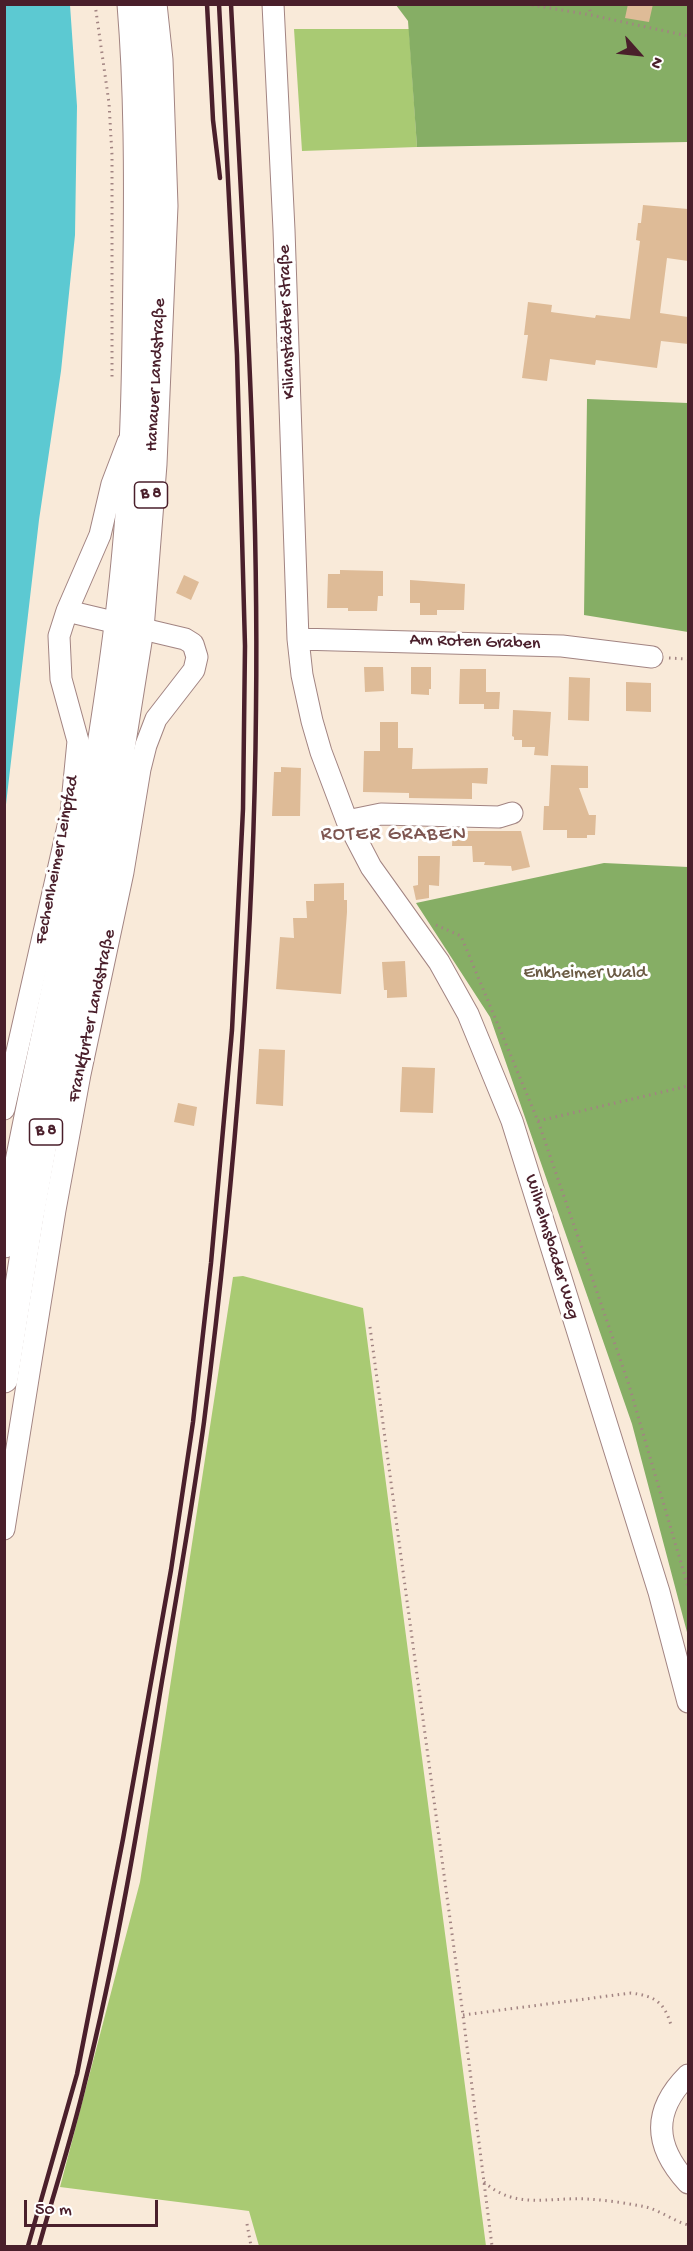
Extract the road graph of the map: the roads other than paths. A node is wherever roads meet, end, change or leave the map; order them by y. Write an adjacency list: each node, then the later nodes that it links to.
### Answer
1 (112, 4): 6 (main road)
2 (131, 4): 6 (main road, Hanauer Landstraße / B 8)
3 (153, 4): 7 (main road, Hanauer Landstraße / B 8)
4 (172, 4): 7 (main road)
5 (273, 4): 11 (street, Kilianstädter Straße)
6 (138, 173): 8 (main road, Hanauer Landstraße / B 8)
7 (164, 206): 10 (main road, Hanauer Landstraße / B 8)
8 (134, 429): 9 (street, Fechenheimer Leinpfad); 10 (main road, Hanauer Landstraße / B 8)
9 (67, 611): 10 (street); 15 (street, Fechenheimer Leinpfad)
10 (129, 627): 16 (main road, B 8); 17 (main road, Hanauer Landstraße / B 8); 18 (street, Frankfurter Landstraße)
11 (298, 639): 12 (street, Am Roten Graben); 14 (street, Wilhelmsbader Weg)
12 (652, 657)
13 (512, 813): 14 (street)
14 (347, 821): 19 (street, Wilhelmsbader Weg)
15 (4, 1109)
16 (4, 1244)
17 (4, 1379)
18 (4, 1528)
19 (688, 1702)
20 (688, 2075): 21 (street)
21 (688, 2183)

